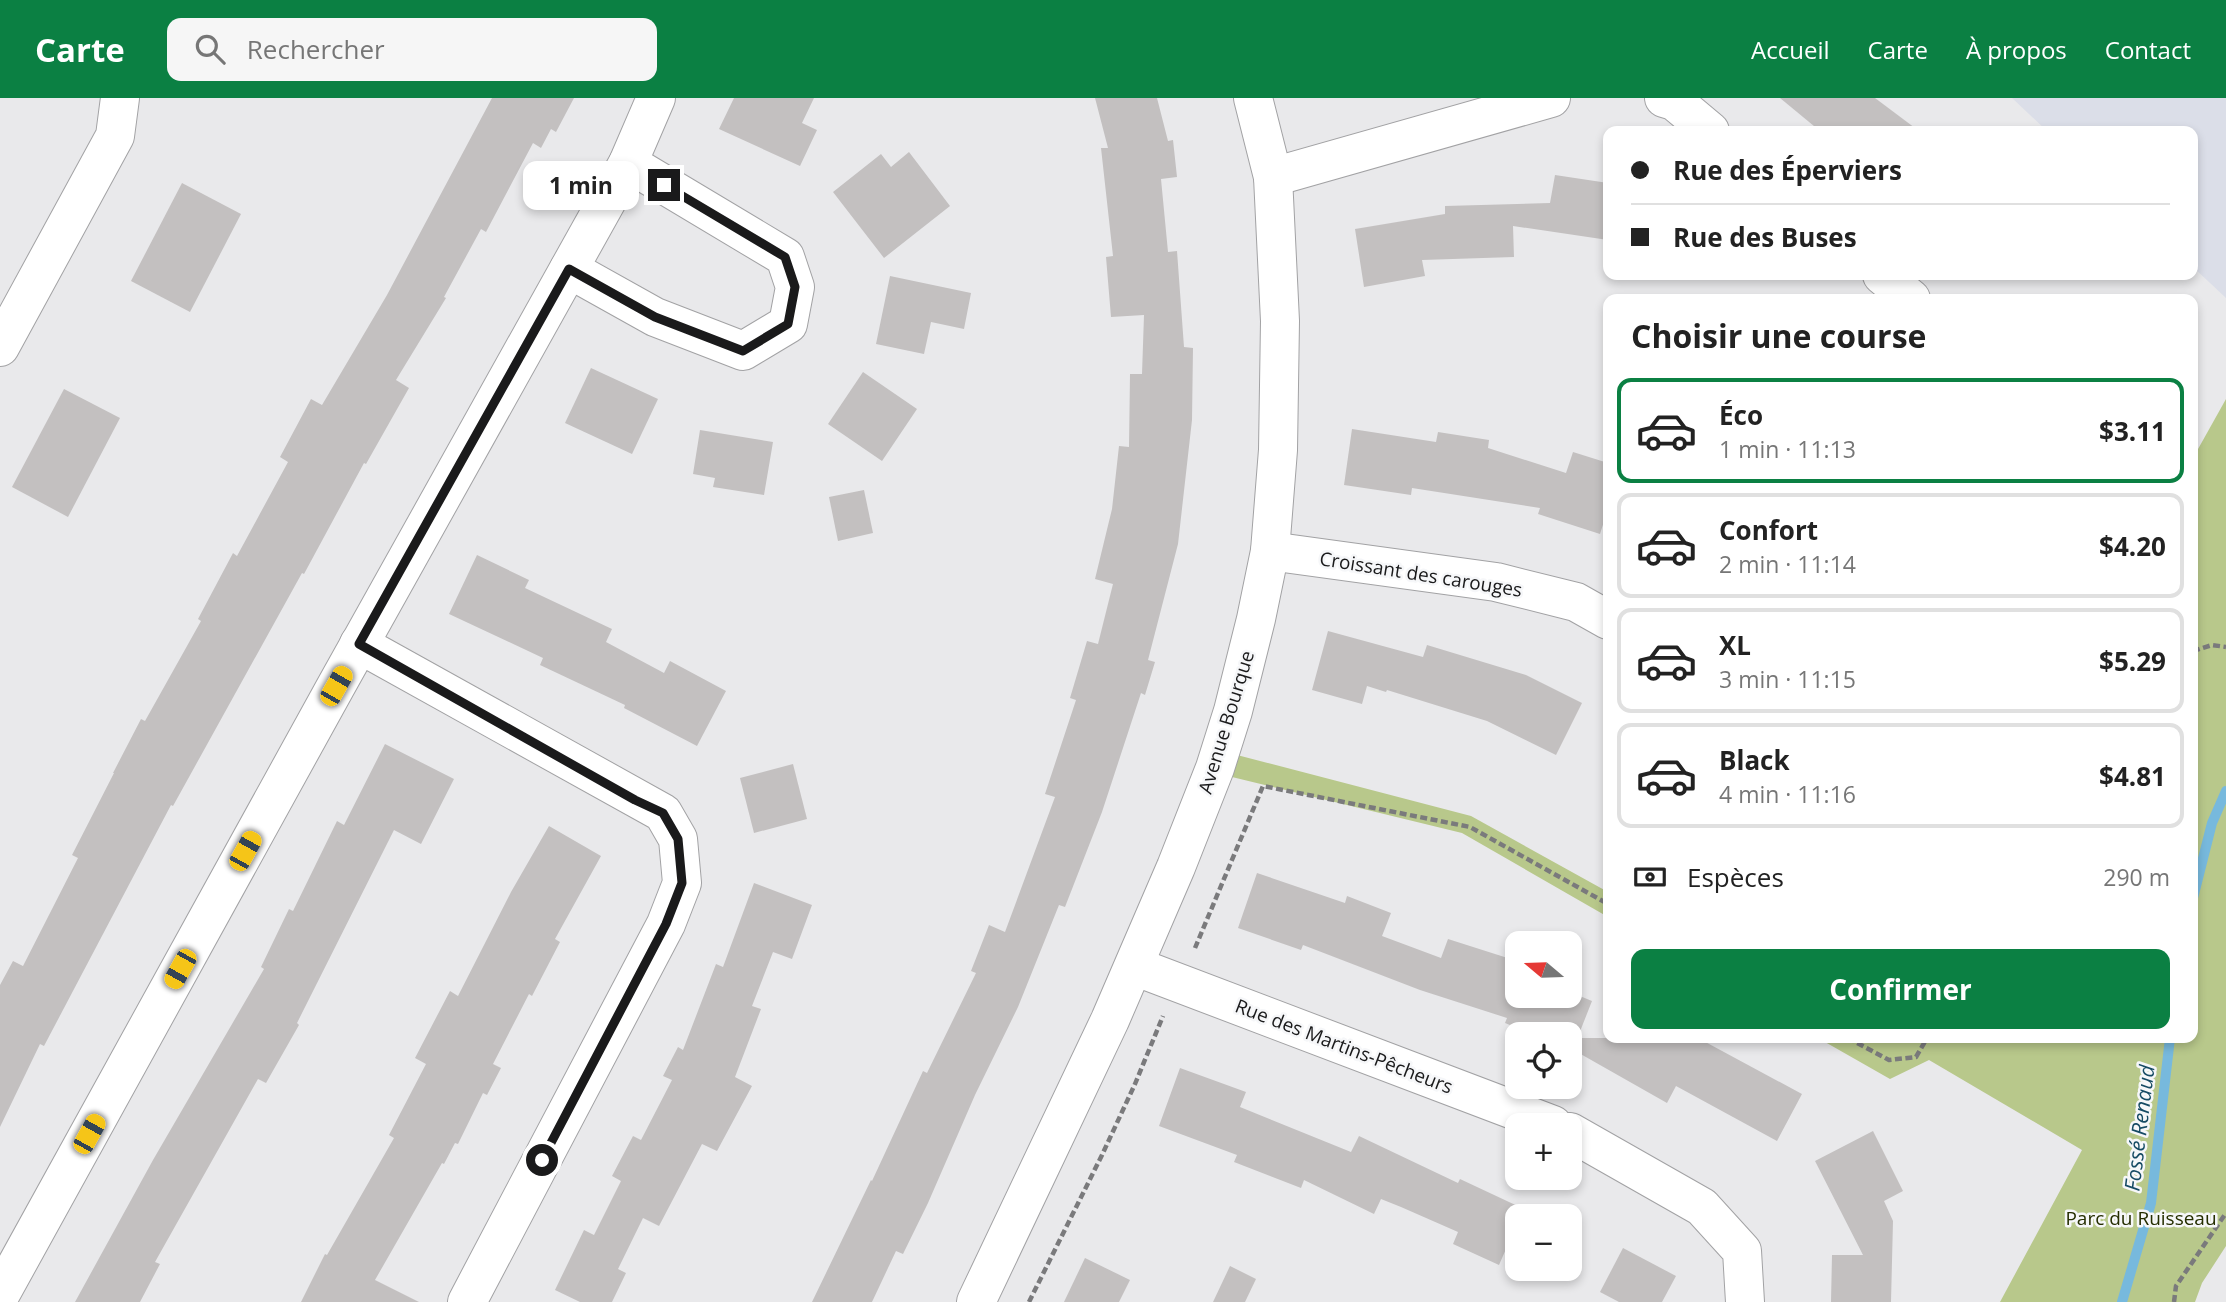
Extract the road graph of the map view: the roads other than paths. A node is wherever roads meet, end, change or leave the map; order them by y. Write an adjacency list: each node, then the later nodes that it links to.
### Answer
1 (120, 98): 12 (street)
2 (656, 98): 7 (street)
3 (1254, 98): 8 (street, Avenue Bourque)
4 (1551, 98): 8 (street)
5 (1664, 98): 6 (street)
6 (1704, 126)
7 (628, 163): 9 (street); 9 (street)
8 (1273, 177): 13 (street, Avenue Bourque)
9 (569, 269): 15 (street)
10 (1888, 280): 11 (street)
11 (1905, 294)
12 (0, 347)
13 (1270, 551): 14 (street, Croissant des carouges); 16 (street, Avenue Bourque)
14 (1603, 617)
15 (359, 644): 19 (street); 20 (street)
16 (1134, 966): 17 (street, Rue des Martins-Pêcheurs); 21 (street, Avenue Bourque)
17 (1521, 1113)
18 (1582, 1139): 22 (street)
19 (0, 1295)
20 (467, 1302)
21 (976, 1302)
22 (1745, 1302)

